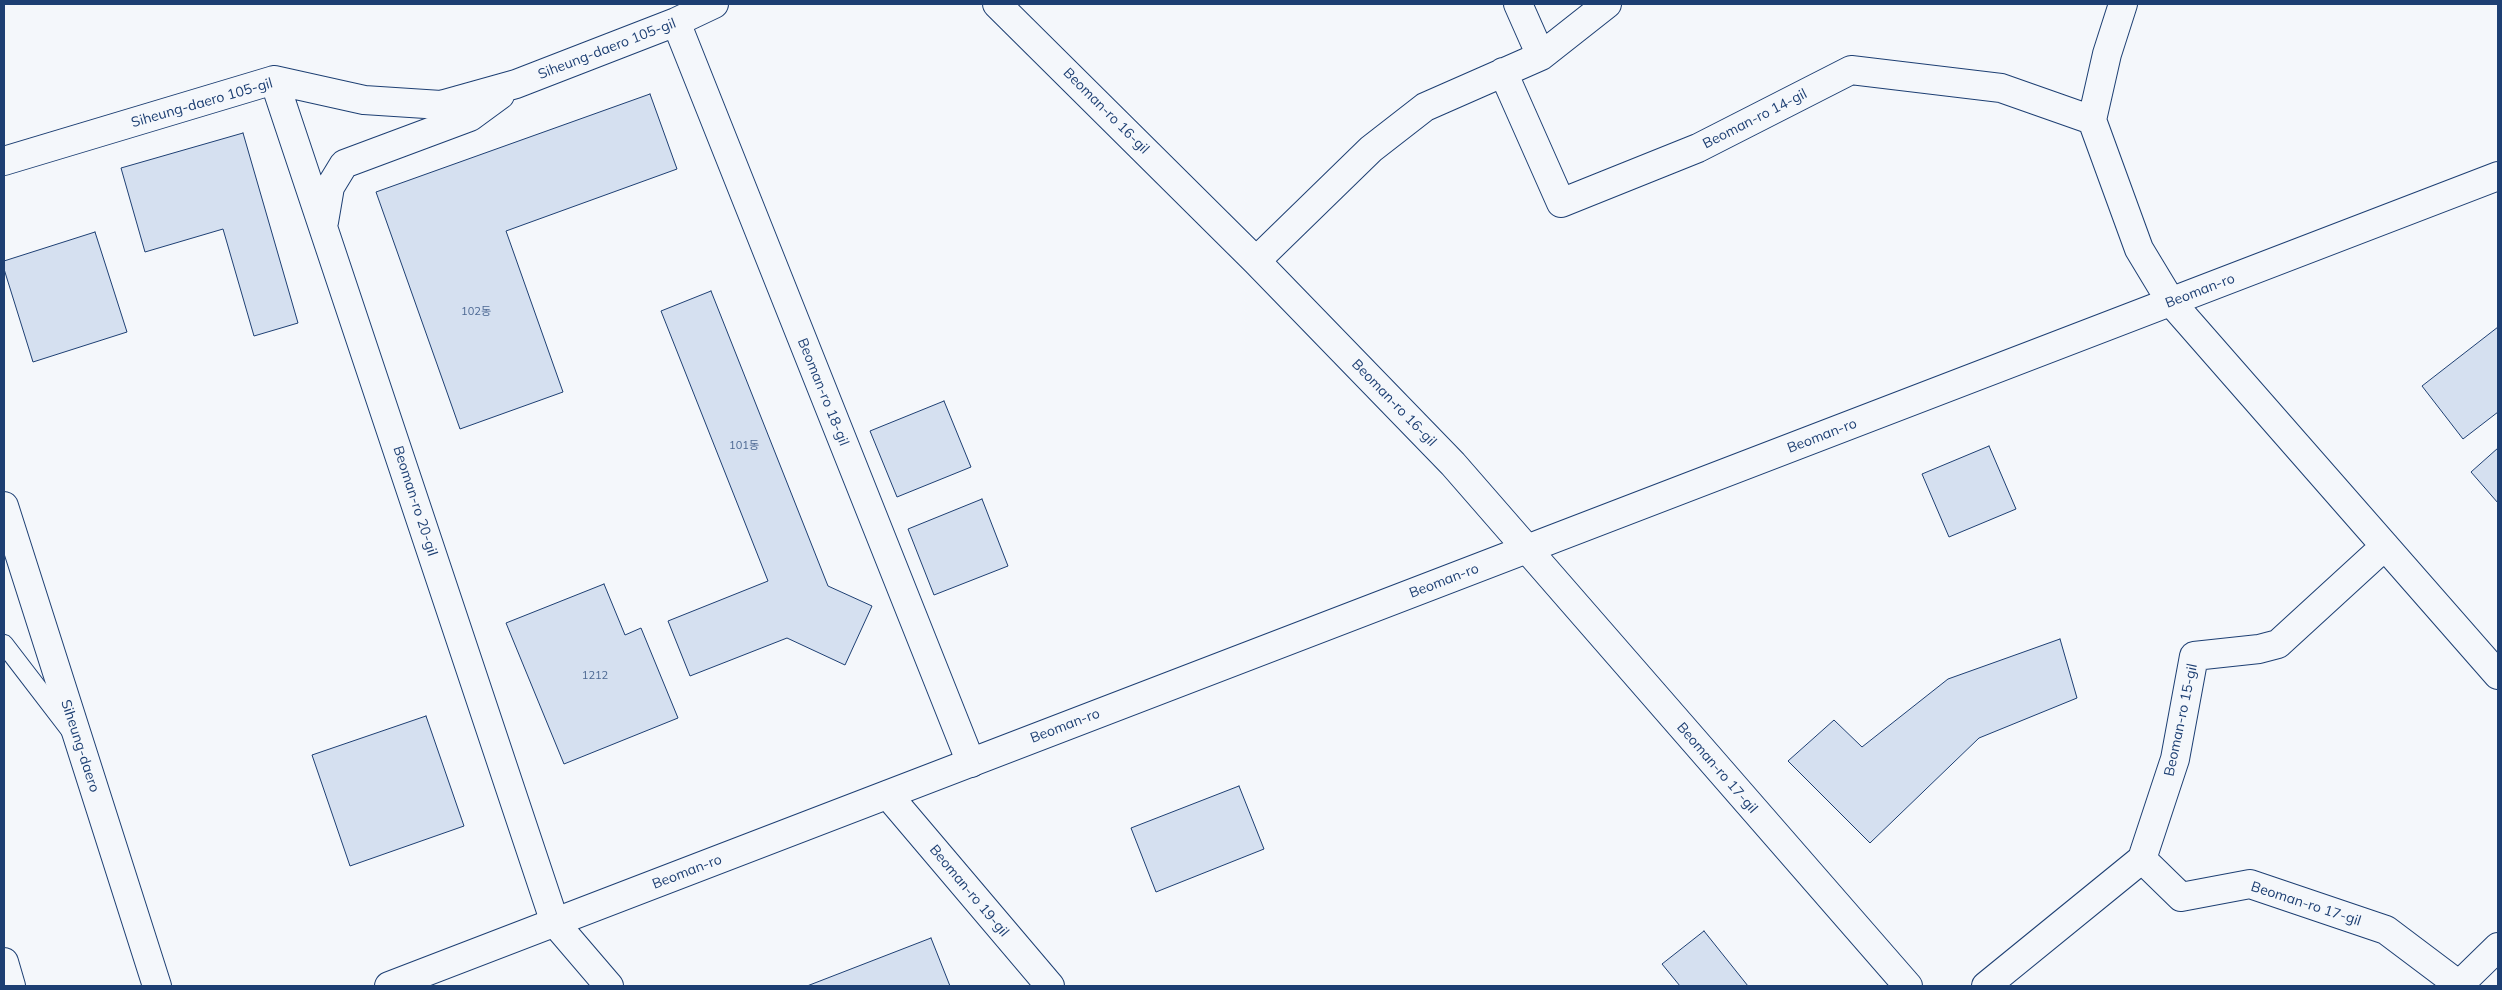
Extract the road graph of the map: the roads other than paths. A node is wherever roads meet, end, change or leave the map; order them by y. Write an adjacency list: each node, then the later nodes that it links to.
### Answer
1 (714, 4): 6 (street, Siheung-daero 105-gil)
2 (998, 4): 15 (street, Beoman-ro 16-gil)
3 (1518, 4): 7 (street)
4 (1607, 4): 7 (street)
5 (2123, 4): 11 (street)
6 (676, 22): 10 (street, Siheung-daero 105-gil); 23 (street, Beoman-ro 18-gil)
7 (1541, 56): 8 (street)
8 (1503, 72): 11 (street, Beoman-ro 14-gil); 15 (street)
9 (274, 80): 10 (street, Siheung-daero 105-gil); 12 (street, Siheung-daero 105-gil); 14 (street, Beoman-ro 20-gil)
10 (516, 84): 14 (street)
11 (2092, 120): 16 (street)
12 (4, 161)
13 (2498, 176): 16 (street, Beoman-ro)
14 (323, 226): 26 (street, Beoman-ro 20-gil)
15 (1256, 261): 19 (street, Beoman-ro 16-gil)
16 (2171, 302): 18 (street); 19 (street, Beoman-ro)
17 (4, 506): 22 (street, Siheung-daero)
18 (2385, 546): 21 (street); 25 (street, Beoman-ro 15-gil)
19 (1526, 550): 23 (street, Beoman-ro); 34 (street, Beoman-ro 17-gil)
20 (4, 644): 22 (lane)
21 (2498, 675)
22 (79, 742): 30 (street, Siheung-daero)
23 (970, 763): 24 (street, Beoman-ro)
24 (888, 795): 26 (street, Beoman-ro); 33 (street, Beoman-ro 19-gil)
25 (2142, 859): 27 (street, Beoman-ro 17-gil); 35 (street)
26 (555, 923): 31 (street, Beoman-ro); 32 (street)
27 (2498, 947)
28 (4, 962): 29 (street)
29 (11, 986)
30 (157, 986)
31 (389, 986)
32 (609, 986)
33 (1050, 986)
34 (1908, 986)
35 (1986, 986)

